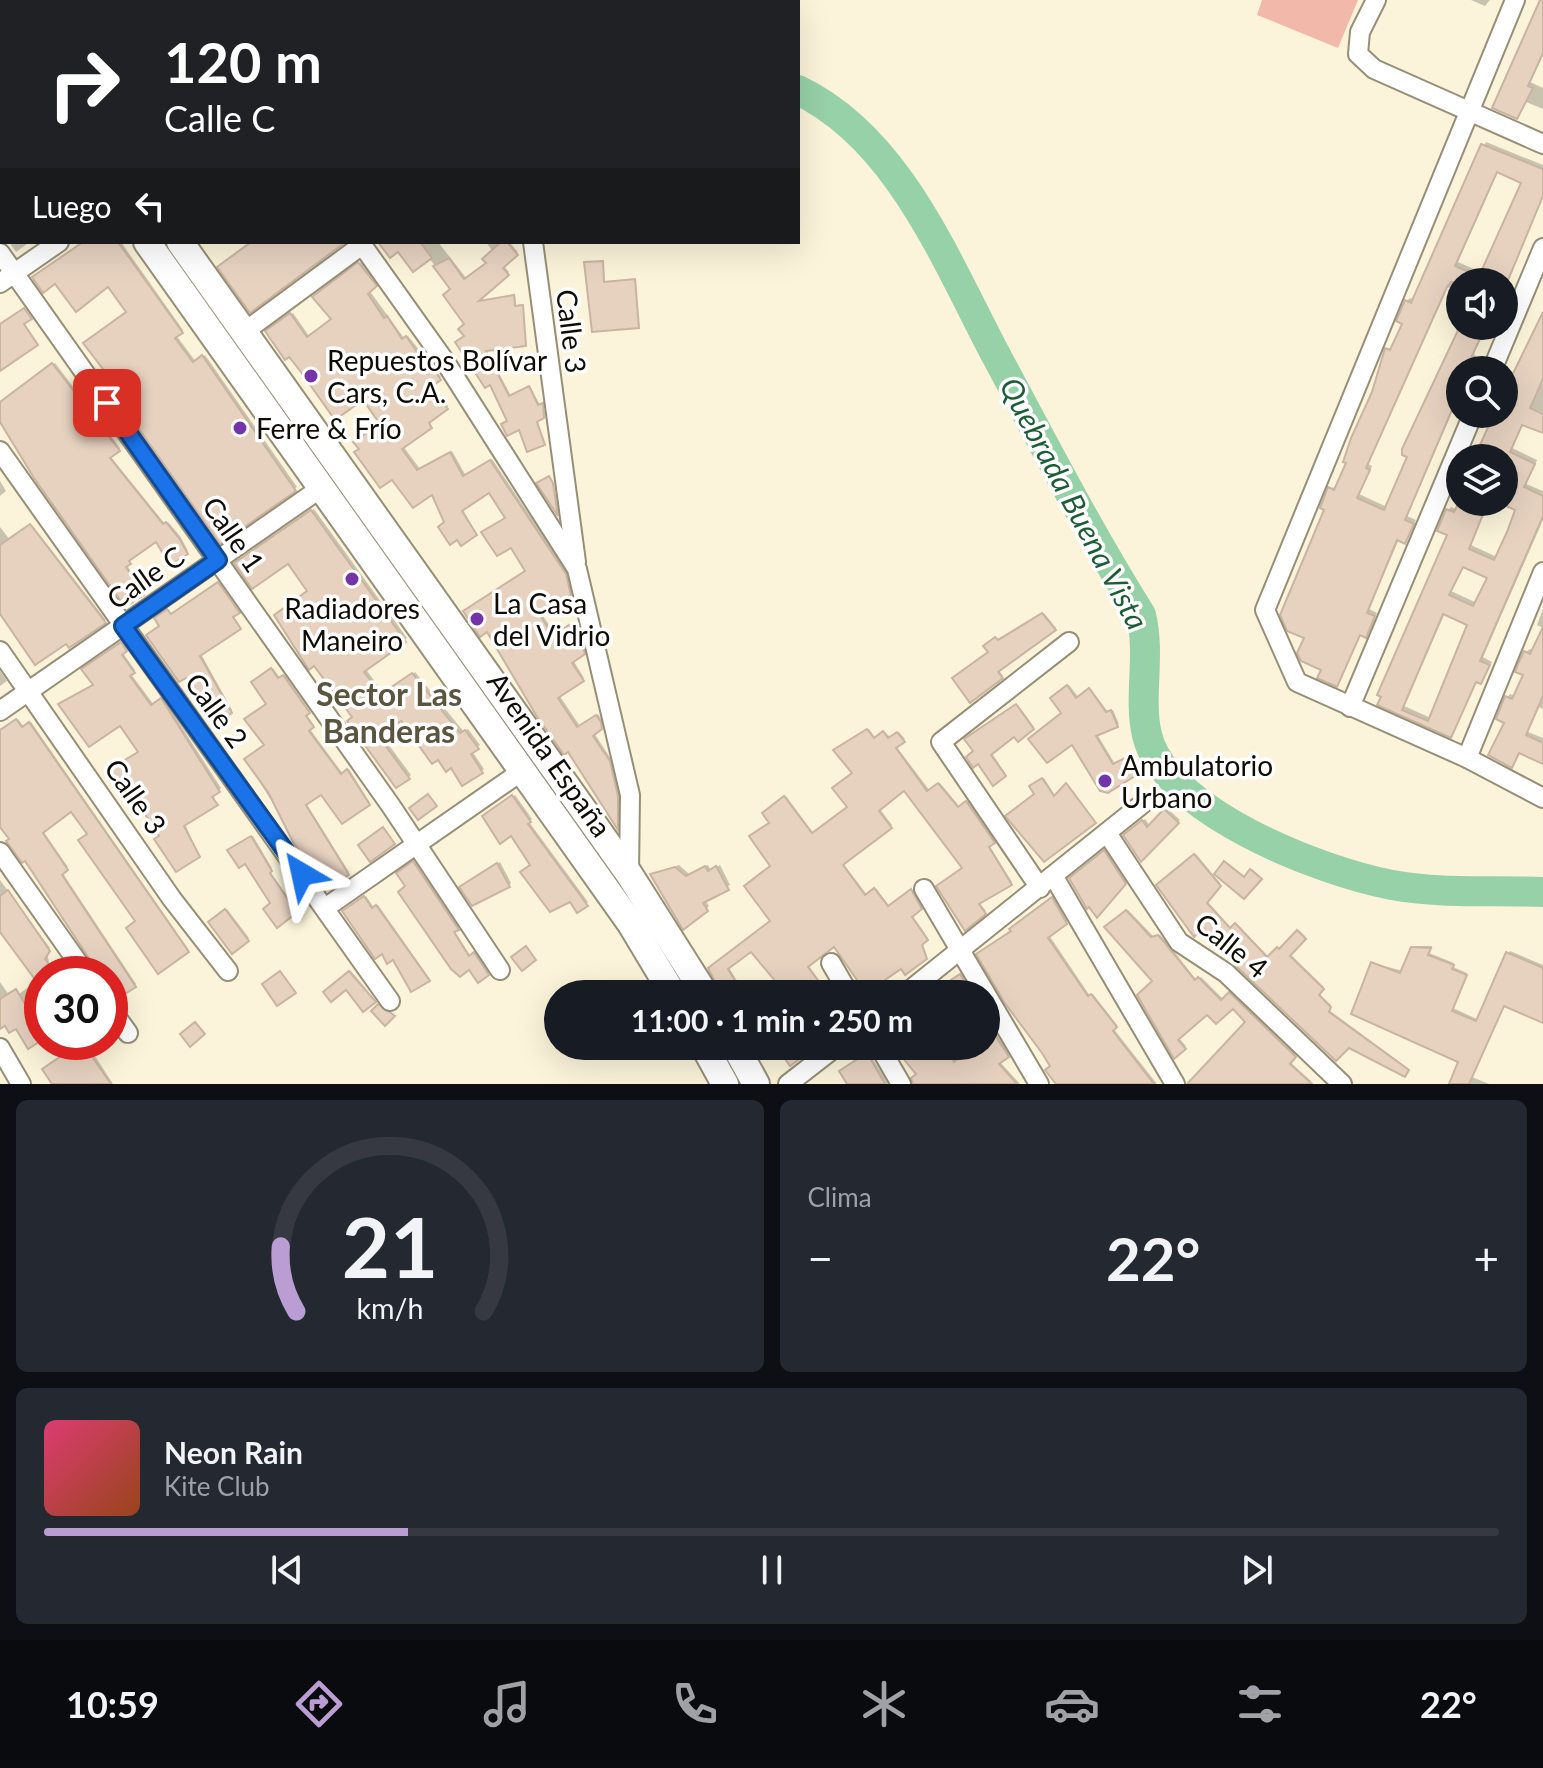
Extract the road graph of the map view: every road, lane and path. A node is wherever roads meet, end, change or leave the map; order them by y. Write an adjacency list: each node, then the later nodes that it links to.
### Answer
1 (1376, 0): 3 (street)
2 (1515, 0): 3 (street)
3 (1466, 111): 4 (street); 25 (street)
4 (1543, 144)
5 (56, 244): 12 (street)
6 (148, 244): 17 (main road, Avenida España)
7 (181, 244): 13 (main road, Avenida España)
8 (361, 244): 13 (street); 19 (street)
9 (533, 244): 19 (street, Calle 3)
10 (1543, 248): 14 (street)
11 (0, 253): 12 (street, Calle 1)
12 (7, 278): 18 (street, Calle 1)
13 (244, 332): 34 (main road, Avenida España)
14 (1498, 356)
15 (1467, 428): 25 (street)
16 (0, 451): 21 (street, Calle 2)
17 (321, 488): 18 (street, Calle C); 28 (main road, Avenida España)
18 (218, 560): 21 (street, Calle C); 32 (street, Calle 1)
19 (577, 569): 34 (street)
20 (1543, 572): 27 (street)
21 (123, 626): 24 (street, Calle C); 37 (street, Calle 2)
22 (1069, 642): 35 (street)
23 (0, 651): 24 (street, Calle 3)
24 (28, 691): 26 (street, Calle C); 42 (street, Calle 3)
25 (1350, 707): 27 (street)
26 (0, 711)
27 (1467, 758): 29 (street)
28 (522, 771): 32 (street); 43 (main road, Avenida España)
29 (1543, 798)
30 (1146, 801): 31 (street)
31 (1107, 833): 35 (street); 60 (street, Calle 4)
32 (417, 844): 37 (street); 41 (street, Calle 1)
33 (0, 852): 39 (street)
34 (629, 874): 44 (main road, Avenida España)
35 (1047, 882): 38 (street); 59 (street)
36 (924, 889): 38 (street)
37 (325, 908): 47 (street, Calle 2)
38 (962, 950): 46 (street); 58 (street)
39 (73, 956)
40 (831, 963): 45 (street)
41 (500, 970)
42 (228, 971)
43 (665, 980)
44 (696, 980)
45 (841, 980)
46 (923, 980)
47 (390, 1001)
48 (0, 1048): 53 (street)
49 (712, 1060): 54 (main road)
50 (743, 1060): 55 (main road)
51 (819, 1060): 56 (street)
52 (887, 1060): 57 (street)
53 (21, 1084)
54 (725, 1084)
55 (756, 1084)
56 (788, 1084)
57 (901, 1084)
58 (1039, 1084)
59 (1175, 1084)
60 (1342, 1084)

